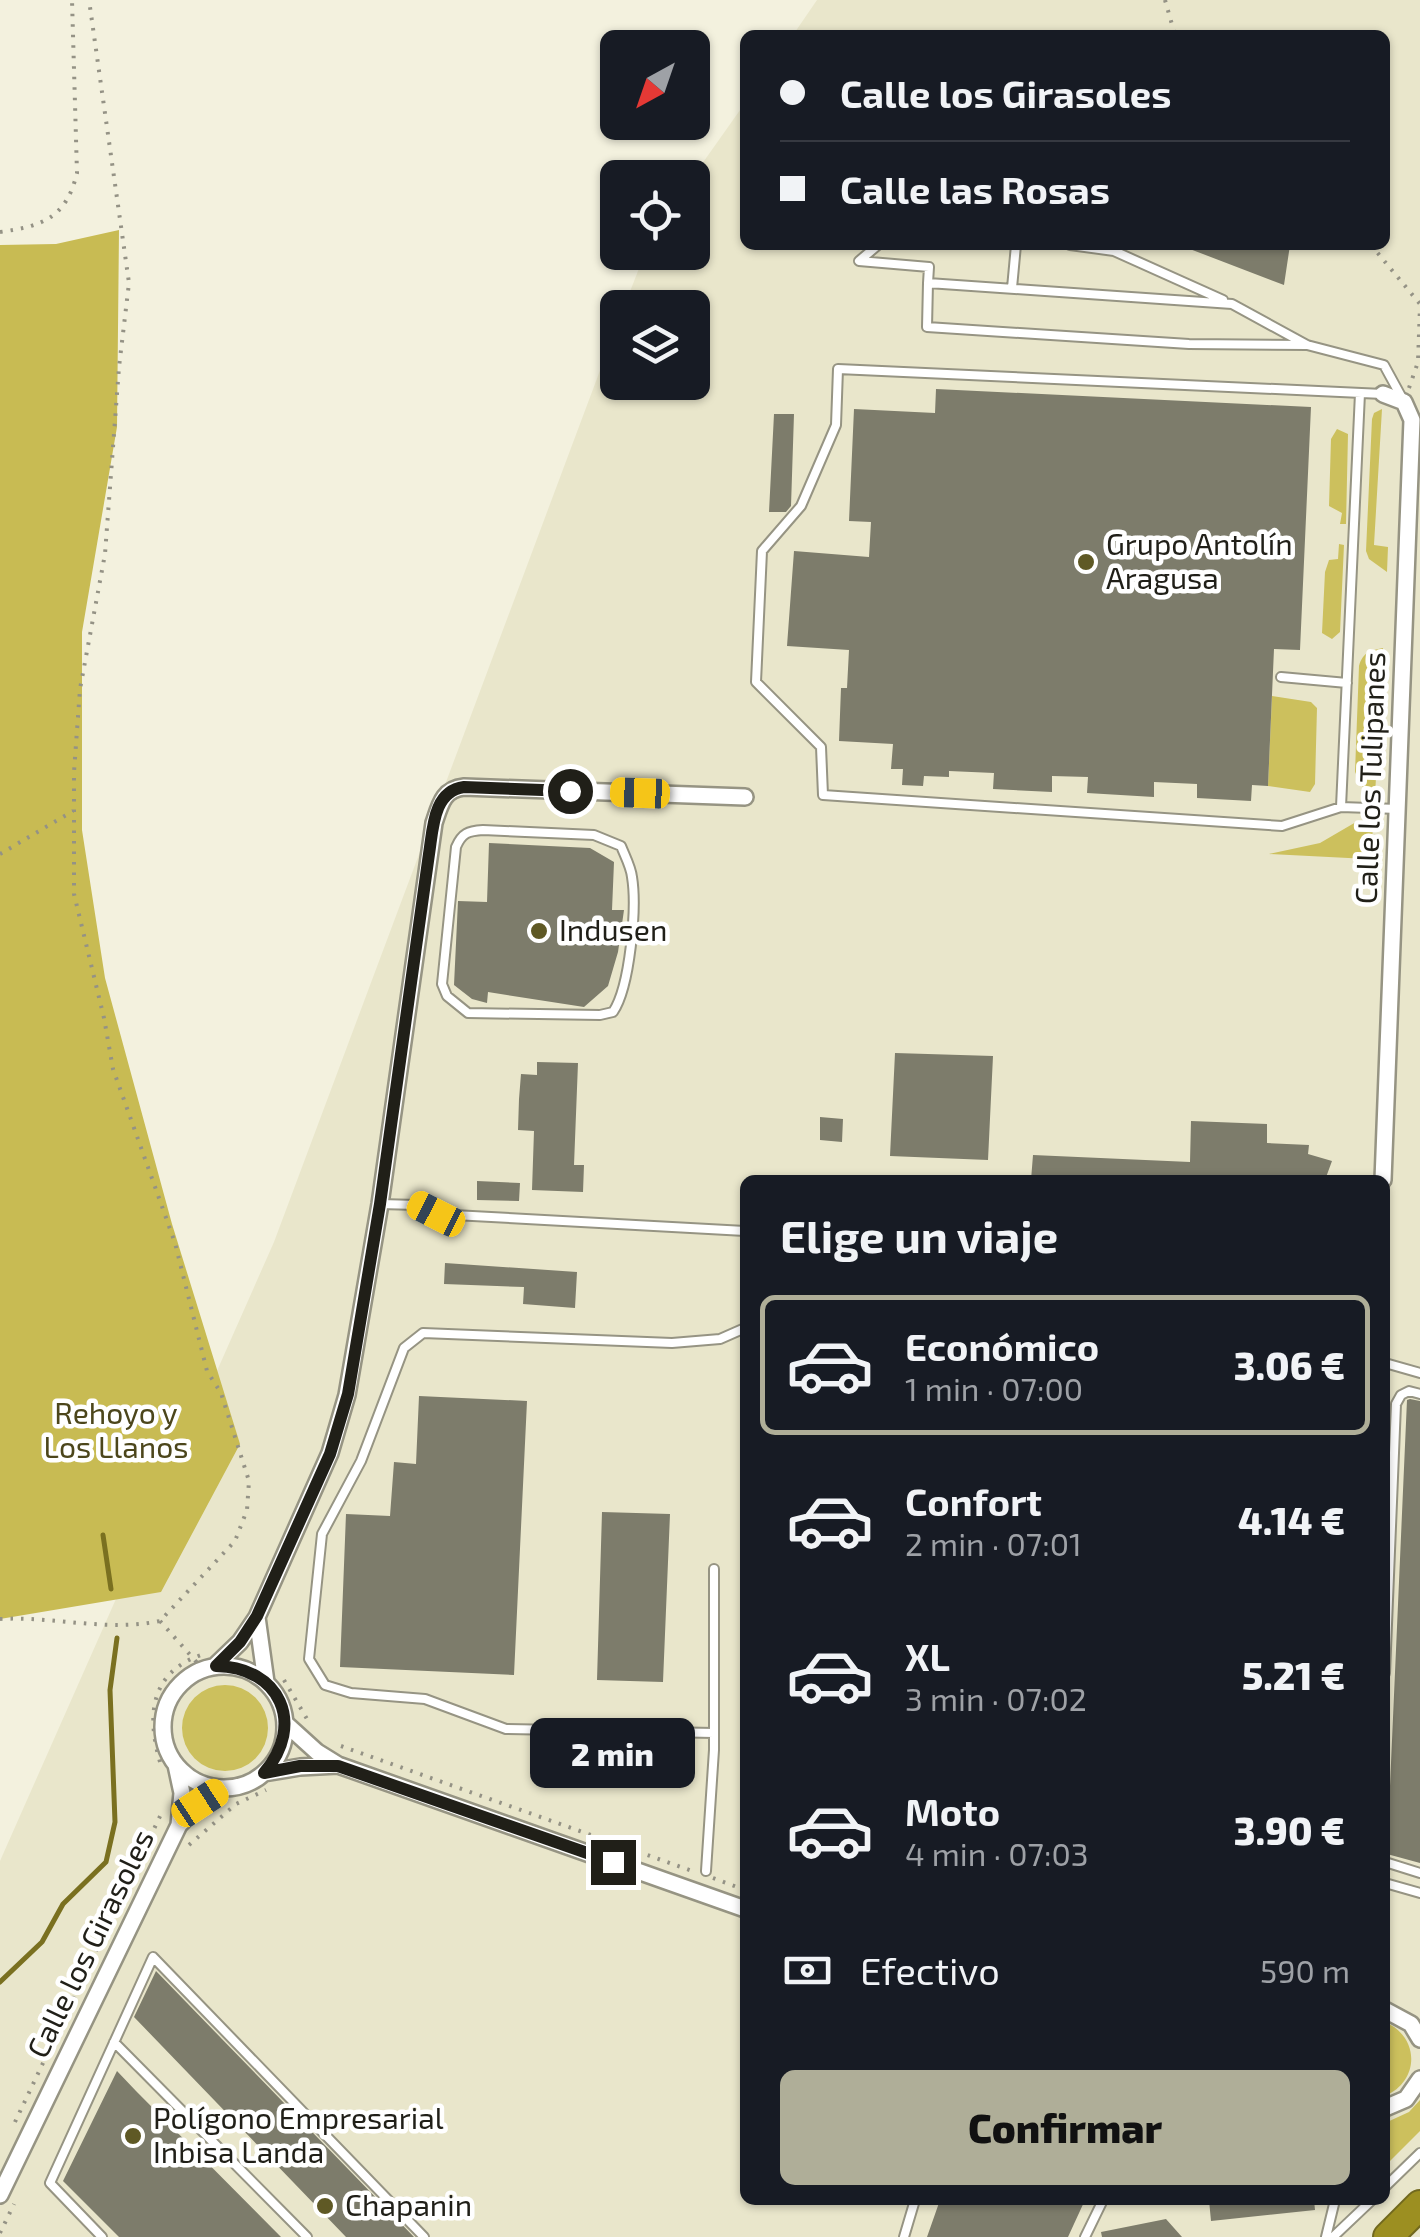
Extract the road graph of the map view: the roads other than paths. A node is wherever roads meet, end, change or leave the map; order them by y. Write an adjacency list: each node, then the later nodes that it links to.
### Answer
1 (872, 250): 4 (lane)
2 (1016, 250): 5 (lane)
3 (1101, 250): 6 (lane)
4 (928, 282): 5 (lane); 7 (lane)
5 (1012, 288): 6 (lane)
6 (1232, 304): 7 (lane)
7 (1307, 344): 10 (lane)
8 (1360, 393): 9 (lane); 12 (lane); 14 (lane)
9 (1383, 394): 10 (street)
10 (1404, 402): 15 (street, Calle los Tulipanes)
11 (1281, 677): 12 (lane)
12 (1347, 683): 14 (lane)
13 (745, 797): 18 (street)
14 (1341, 808): 15 (lane)
15 (1398, 809): 17 (street, Calle los Tulipanes)
16 (452, 847): 16 (lane)
17 (1383, 1175)
18 (380, 1204): 19 (lane); 26 (street)
19 (740, 1231)
20 (740, 1330): 30 (lane)
21 (1390, 1364): 22 (lane)
22 (1420, 1372)
23 (1420, 1394): 24 (lane)
24 (1390, 1551)
25 (714, 1568): 30 (lane)
26 (257, 1616): 27 (street); 28 (street)
27 (206, 1661): 28 (street); 32 (street)
28 (266, 1682): 29 (street)
29 (285, 1723): 31 (street); 33 (street)
30 (714, 1733): 37 (lane)
31 (338, 1766): 33 (street); 41 (street)
32 (169, 1768): 34 (street); 35 (street, Calle los Girasoles)
33 (264, 1773): 34 (street)
34 (223, 1788): 35 (street, Calle los Girasoles)
35 (179, 1824): 49 (street, Calle los Girasoles)
36 (1390, 1864): 38 (lane)
37 (706, 1871)
38 (1420, 1873)
39 (1390, 1885): 40 (lane)
40 (1420, 1893)
41 (740, 1907)
42 (1390, 2011): 43 (street)
43 (1420, 2037)
44 (114, 2042): 55 (lane); 56 (lane); 57 (lane)
45 (1420, 2079): 46 (street)
46 (1390, 2106)
47 (1420, 2153): 48 (lane)
48 (1390, 2183)
49 (8, 2199)
50 (914, 2205): 58 (lane)
51 (1100, 2205): 59 (lane)
52 (1335, 2205): 60 (lane)
53 (1366, 2205): 60 (lane)
54 (1420, 2205): 61 (highway)
55 (102, 2237)
56 (307, 2237)
57 (424, 2237)
58 (904, 2237)
59 (1084, 2237)
60 (1330, 2237)
61 (1388, 2237)

